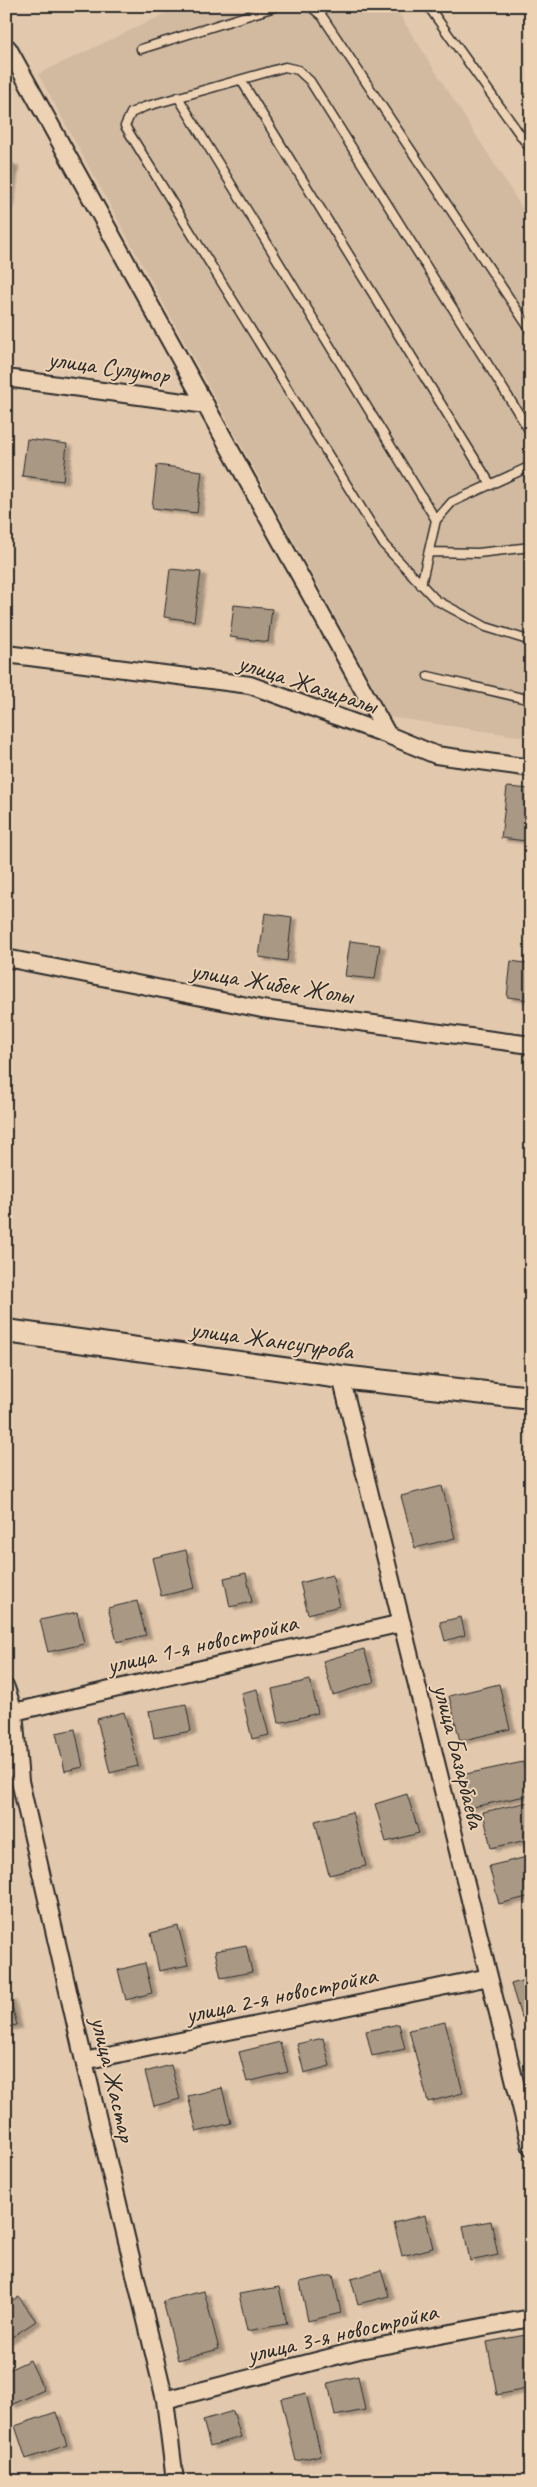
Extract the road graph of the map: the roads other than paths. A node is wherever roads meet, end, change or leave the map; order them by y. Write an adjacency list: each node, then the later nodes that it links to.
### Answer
1 (278, 6): 5 (lane)
2 (310, 6): 9 (lane)
3 (428, 6): 8 (lane)
4 (8, 48): 11 (street)
5 (141, 49)
6 (241, 80): 7 (lane); 12 (lane); 14 (lane)
7 (178, 97): 15 (lane); 18 (lane)
8 (531, 150)
9 (531, 331)
10 (6, 378): 11 (street, улица Сулутор)
11 (206, 405): 23 (street)
12 (531, 433)
13 (531, 466): 14 (lane)
14 (491, 485): 15 (lane)
15 (436, 520): 17 (lane)
16 (531, 547): 17 (lane)
17 (429, 552): 18 (lane)
18 (421, 585): 19 (lane)
19 (531, 641)
20 (6, 654): 23 (street, улица Жазиралы)
21 (428, 676): 22 (lane)
22 (531, 700)
23 (388, 735): 24 (street, улица Жазиралы)
24 (531, 768)
25 (6, 958): 26 (street, улица Жибек Жолы)
26 (531, 1045)
27 (6, 1331): 28 (main road, улица Жансугурова)
28 (341, 1376): 29 (main road, улица Жансугурова); 30 (street, улица Базарбаева)
29 (531, 1398)
30 (402, 1623): 32 (street, улица 1-я новостройка); 33 (street, улица Базарбаева)
31 (6, 1688): 32 (street, улица Жастар)
32 (14, 1712): 34 (street, улица Жастар)
33 (489, 1977): 34 (street, улица 2-я новостройка); 35 (street, улица Базарбаева)
34 (84, 2061): 37 (street, улица Жастар)
35 (531, 2147)
36 (531, 2318): 37 (street, улица 3-я новостройка)
37 (165, 2400): 38 (street, улица Жастар)
38 (175, 2481)

